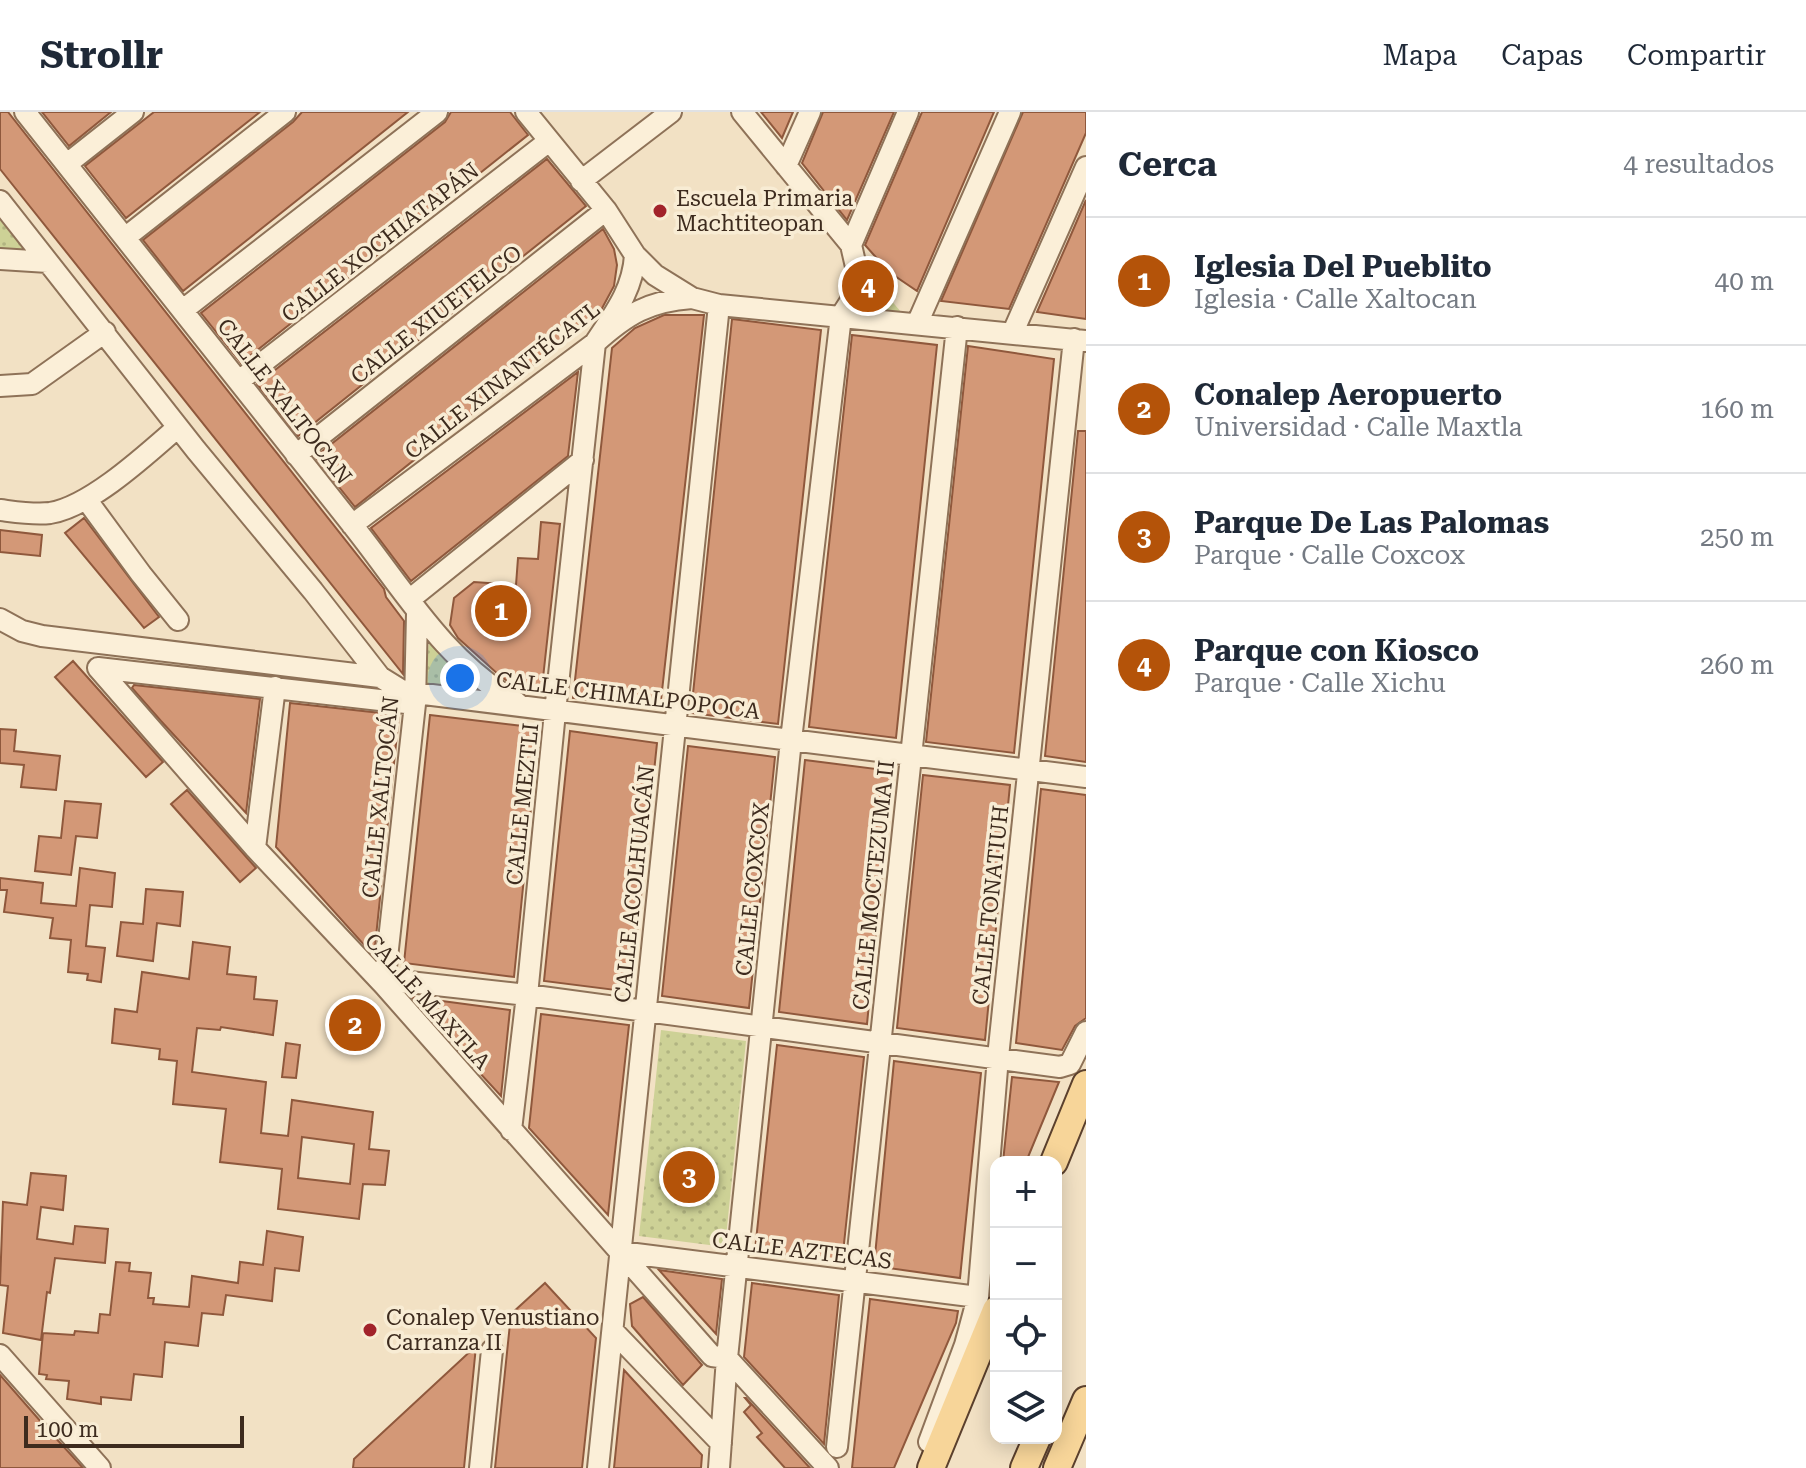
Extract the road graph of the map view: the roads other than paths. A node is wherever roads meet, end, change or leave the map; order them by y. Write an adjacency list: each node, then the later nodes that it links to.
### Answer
1 (25, 112): 12 (street, CALLE XALTOCAN)
2 (133, 112): 12 (street)
3 (285, 112): 18 (street)
4 (437, 112): 25 (street)
5 (526, 112): 11 (street)
6 (671, 112): 15 (street)
7 (742, 112): 13 (street)
8 (810, 112): 13 (street)
9 (908, 112): 19 (street)
10 (1010, 112): 27 (street)
11 (549, 141): 15 (street); 33 (street, CALLE XOCHIATAPÁN)
12 (67, 164): 18 (street, CALLE XALTOCAN)
13 (786, 166): 19 (street)
14 (1086, 167): 30 (street)
15 (581, 181): 17 (street)
16 (0, 201): 22 (street)
17 (606, 210): 20 (street); 36 (street, CALLE XIUETELCO)
18 (126, 237): 25 (street, CALLE XALTOCAN)
19 (851, 245): 26 (street, CALLE COXCOX)
20 (635, 255): 23 (street); 32 (street, CALLE MEZTLI)
21 (0, 259): 22 (street)
22 (48, 262): 29 (street)
23 (692, 298): 24 (street); 32 (street, CALLE XINANTÉCATL)
24 (719, 305): 26 (street); 49 (street, CALLE ACOLHUACÁN)
25 (183, 310): 33 (street, CALLE XALTOCAN)
26 (841, 316): 27 (street); 50 (street, CALLE COXCOX)
27 (917, 324): 28 (street)
28 (957, 327): 30 (street); 51 (street, CALLE MOCTEZUMA II)
29 (105, 332): 34 (street); 35 (street)
30 (1013, 332): 31 (street)
31 (1080, 340): 52 (street, CALLE TONATIUH)
32 (595, 343): 37 (street, CALLE MEZTLI); 40 (street, CALLE XINANTÉCATL)
33 (239, 381): 36 (street, CALLE XALTOCAN)
34 (0, 386)
35 (178, 427): 38 (street); 44 (street)
36 (296, 455): 40 (street, CALLE XALTOCAN)
37 (583, 460): 41 (street); 48 (street, CALLE MEZTLI)
38 (86, 499): 39 (street); 43 (street)
39 (0, 510)
40 (352, 525): 41 (street, CALLE XALTOCAN)
41 (413, 607): 46 (street, CALLE XALTOCÁN); 47 (street, CALLE XALTOCAN)
42 (0, 619): 44 (street, CALLE CHIMALPOPOCA)
43 (178, 620)
44 (380, 677): 46 (street, CALLE CHIMALPOPOCA)
45 (275, 687): 46 (street); 54 (street); 54 (street, CALLE MAXTLA)
46 (416, 699): 47 (street, CALLE CHIMALPOPOCA); 55 (street, CALLE XALTOCÁN)
47 (521, 706): 48 (street, CALLE CHIMALPOPOCA)
48 (555, 712): 49 (street, CALLE CHIMALPOPOCA); 56 (street, CALLE MEZTLI)
49 (674, 727): 50 (street, CALLE CHIMALPOPOCA); 57 (street, CALLE ACOLHUACÁN)
50 (791, 740): 51 (street, CALLE CHIMALPOPOCA); 58 (street, CALLE COXCOX)
51 (912, 756): 52 (street, CALLE CHIMALPOPOCA); 60 (street, CALLE MOCTEZUMA II)
52 (1028, 771): 53 (street, CALLE CHIMALPOPOCA); 61 (street, CALLE TONATIUH)
53 (1086, 777)
54 (255, 848): 55 (street, CALLE MAXTLA)
55 (384, 985): 56 (street); 63 (street, CALLE MAXTLA)
56 (527, 995): 57 (street); 63 (street, CALLE MEZTLI)
57 (645, 1011): 58 (street); 65 (street, CALLE ACOLHUACÁN)
58 (763, 1028): 60 (street); 66 (street, CALLE COXCOX)
59 (1086, 1032): 61 (street)
60 (879, 1042): 61 (street); 67 (street, CALLE MOCTEZUMA II)
61 (998, 1057): 68 (street, CALLE TONATIUH)
62 (1086, 1084): 64 (main road)
63 (511, 1130): 65 (street, CALLE MAXTLA)
64 (1056, 1156)
65 (620, 1252): 66 (street, CALLE AZTECAS); 69 (street, CALLE ACOLHUACÁN); 72 (street, CALLE MAXTLA)
66 (737, 1266): 67 (street, CALLE AZTECAS); 72 (street, CALLE COXCOX)
67 (854, 1281): 68 (street, CALLE AZTECAS); 76 (street, CALLE MOCTEZUMA II)
68 (987, 1303): 82 (street, CALLE TONATIUH); 83 (main road)
69 (613, 1331): 74 (street); 79 (street, CALLE ACOLHUACÁN)
70 (492, 1350): 78 (street)
71 (0, 1355): 77 (street)
72 (727, 1358): 74 (street, CALLE COXCOX); 81 (street, CALLE MAXTLA)
73 (1086, 1400): 85 (main road)
74 (721, 1443): 80 (street, CALLE COXCOX)
75 (1034, 1444): 84 (main road)
76 (837, 1447)
77 (100, 1468)
78 (480, 1468)
79 (598, 1468)
80 (719, 1468)
81 (828, 1468)
82 (919, 1468)
83 (931, 1468)
84 (1024, 1468)
85 (1057, 1468)

